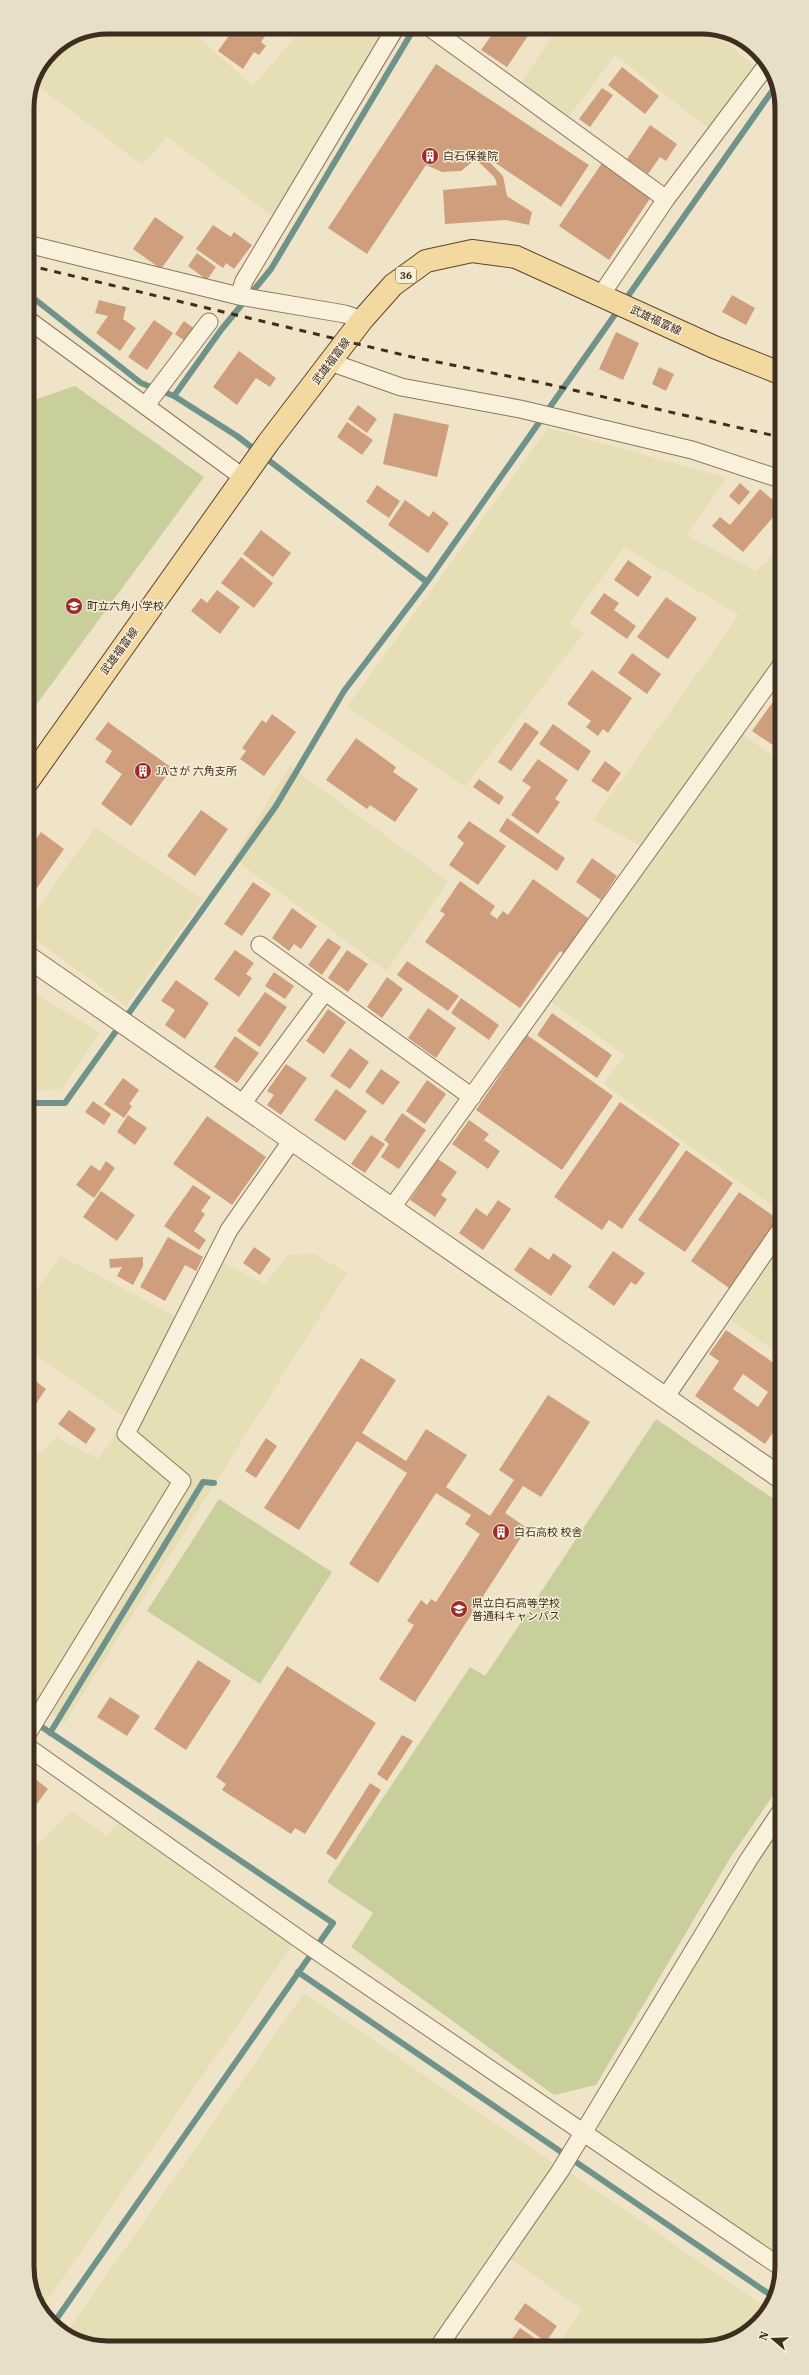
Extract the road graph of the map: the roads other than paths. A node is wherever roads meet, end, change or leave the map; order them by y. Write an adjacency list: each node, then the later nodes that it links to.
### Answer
1 (391, 34): 6 (street)
2 (439, 34): 4 (street)
3 (764, 69): 4 (street)
4 (666, 199): 7 (street)
5 (34, 246): 6 (street)
6 (239, 296): 8 (street)
7 (613, 300): 8 (main road, 武雄福富線 / 36); 12 (main road, 武雄福富線 / 36)
8 (362, 320): 11 (main road, 武雄福富線 / 36)
9 (209, 322): 13 (street)
10 (34, 324): 13 (street)
11 (330, 362): 14 (main road, 武雄福富線 / 36); 15 (street)
12 (775, 371)
13 (148, 402): 14 (street)
14 (249, 471): 17 (main road, 武雄福富線 / 36)
15 (775, 477)
16 (775, 677): 21 (street)
17 (34, 772)
18 (260, 945): 20 (street)
19 (34, 961): 22 (street)
20 (324, 993): 21 (street); 22 (street)
21 (472, 1097): 24 (street)
22 (242, 1104): 23 (street)
23 (292, 1140): 24 (street); 28 (street)
24 (391, 1209): 26 (street)
25 (775, 1238): 26 (street)
26 (664, 1399): 27 (street)
27 (775, 1474)
28 (34, 1724)
29 (34, 1752): 31 (street)
30 (775, 1820): 31 (street)
31 (584, 2132): 32 (street); 33 (street)
32 (775, 2263)
33 (441, 2341)

